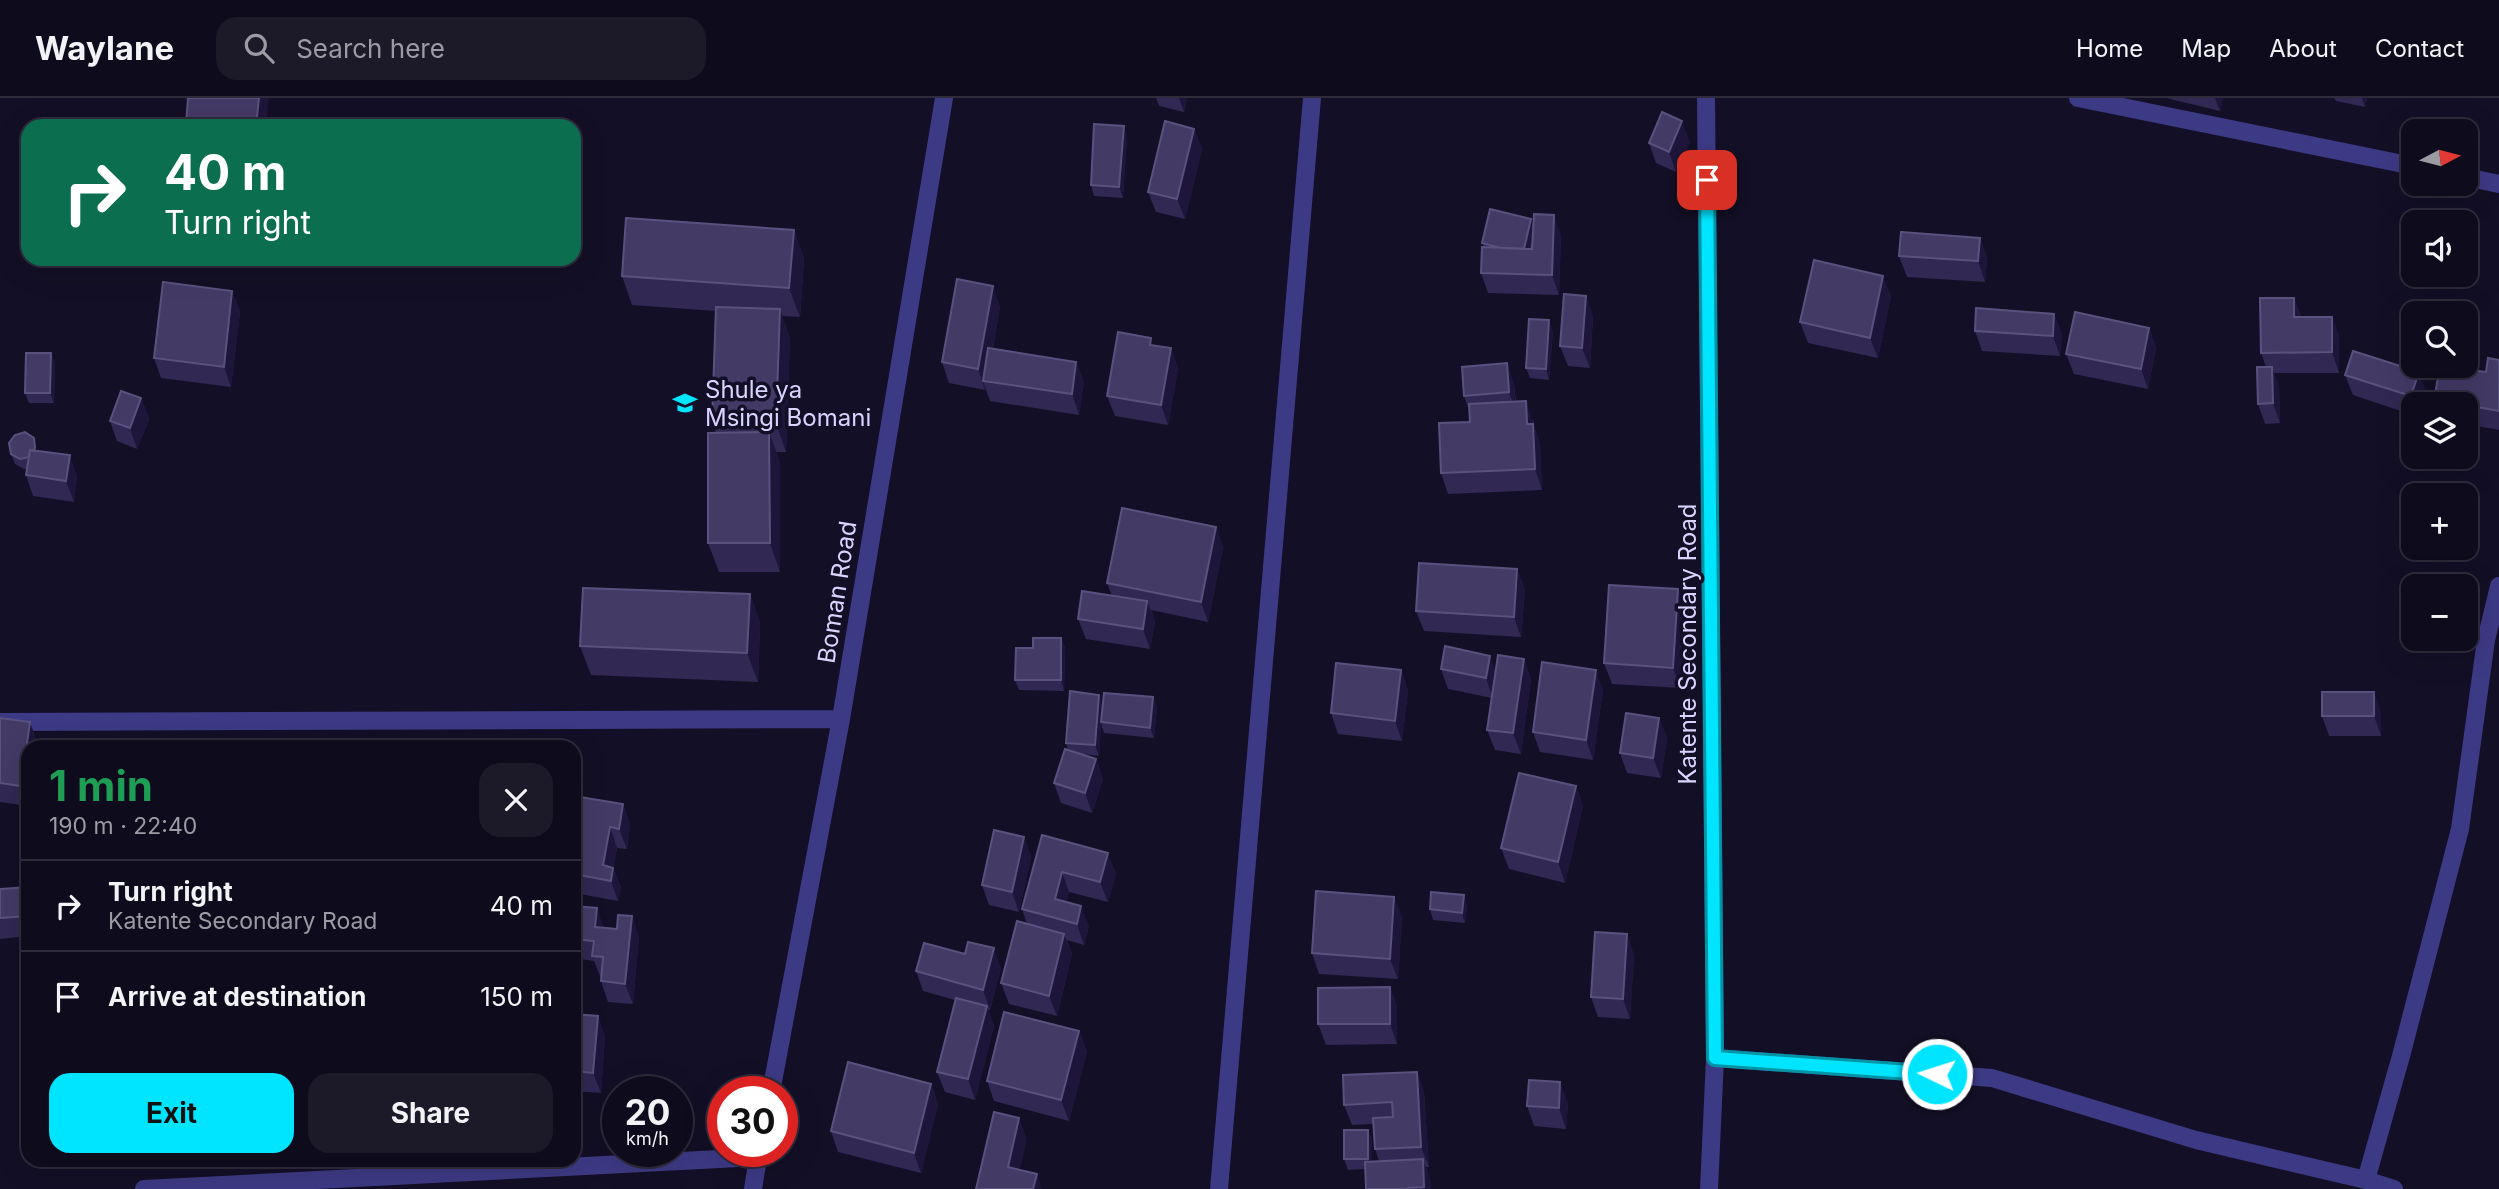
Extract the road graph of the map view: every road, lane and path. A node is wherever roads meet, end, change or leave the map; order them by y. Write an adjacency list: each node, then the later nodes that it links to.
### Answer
1 (944, 98): 9 (street, Boman Road)
2 (1312, 98): 20 (street)
3 (1706, 98): 11 (street, Katente Secondary Road)
4 (2078, 98): 5 (street)
5 (2401, 164)
6 (2478, 180): 7 (street)
7 (2499, 184)
8 (2499, 586): 17 (street)
9 (841, 719): 10 (street); 12 (street, Boman Road)
10 (0, 722)
11 (1715, 1058): 17 (street); 21 (street, Katente Secondary Road)
12 (774, 1076)
13 (707, 1157): 14 (street)
14 (581, 1164)
15 (531, 1167): 18 (street)
16 (757, 1167): 19 (street)
17 (2366, 1180): 22 (street)
18 (144, 1189)
19 (753, 1189)
20 (1219, 1189)
21 (1709, 1189)
22 (2394, 1189)

